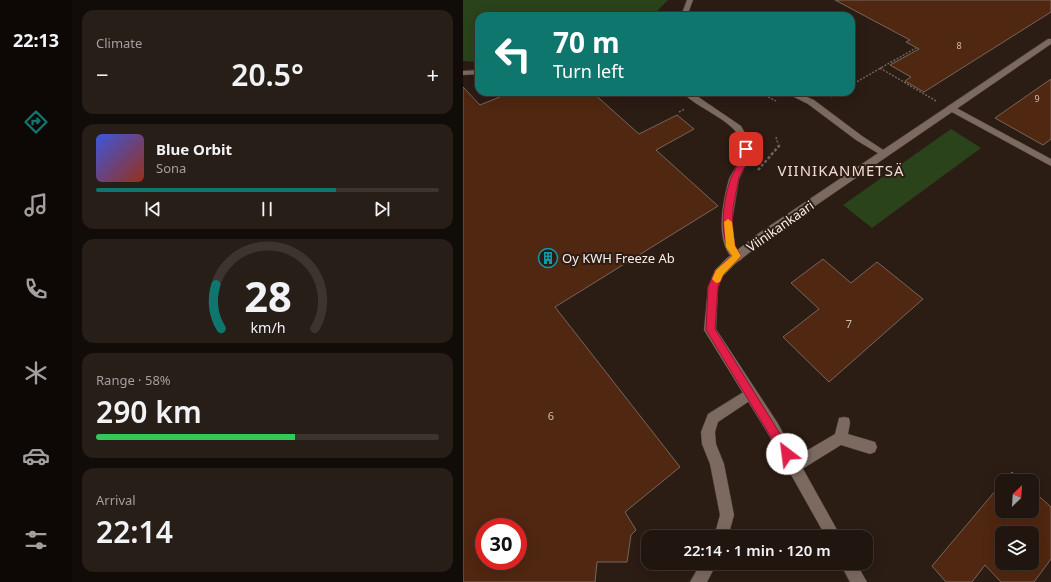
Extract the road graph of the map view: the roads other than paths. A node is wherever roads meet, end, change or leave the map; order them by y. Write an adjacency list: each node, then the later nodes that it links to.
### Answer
1 (689, 0): 2 (street)
2 (685, 12)
3 (1051, 41): 8 (street, Viinikankaari)
4 (475, 72): 5 (street)
5 (463, 73)
6 (693, 96): 11 (street)
7 (797, 96): 9 (street)
8 (951, 108): 9 (street, Viinikankaari); 10 (street)
9 (884, 153): 11 (street, Viinikankaari)
10 (1051, 163)
11 (737, 256): 12 (street, Viinikankaari)
12 (751, 394): 16 (street, Viinikankaari); 17 (street)
13 (844, 423): 14 (street)
14 (840, 438): 15 (street); 16 (street)
15 (870, 447)
16 (794, 466): 18 (street, Viinikankaari)
17 (723, 530)
18 (829, 530)
19 (705, 570): 21 (street)
20 (852, 570): 22 (street)
21 (697, 582)
22 (859, 582)

